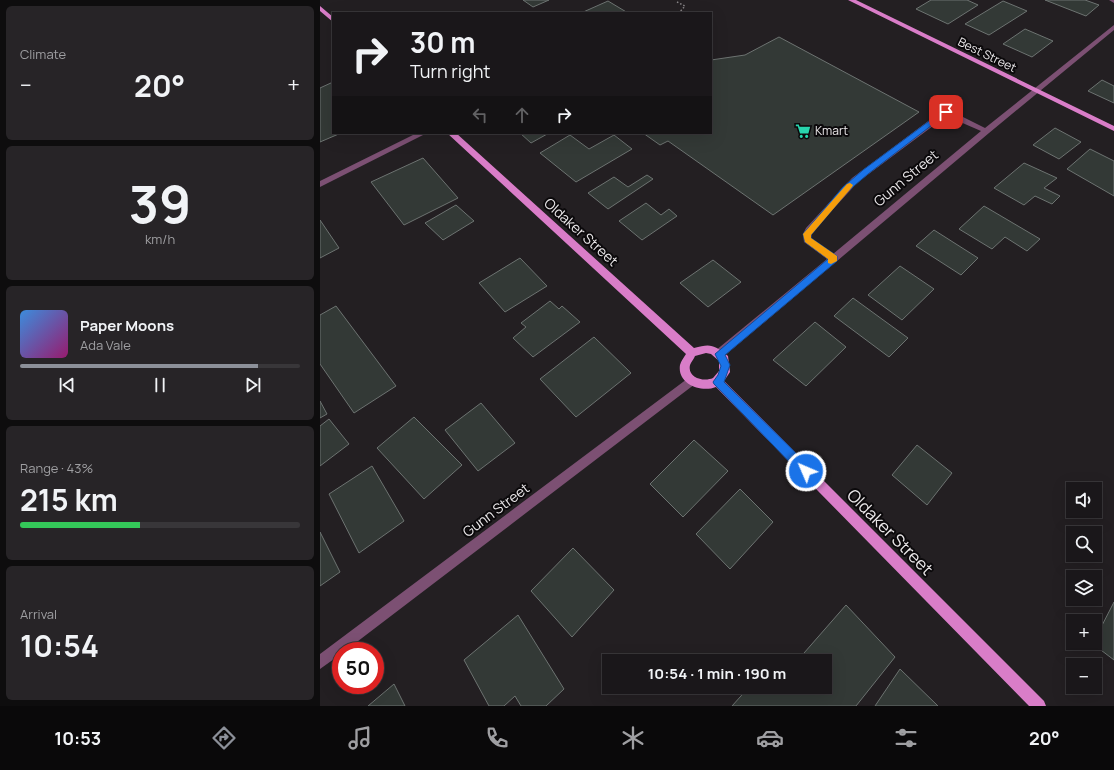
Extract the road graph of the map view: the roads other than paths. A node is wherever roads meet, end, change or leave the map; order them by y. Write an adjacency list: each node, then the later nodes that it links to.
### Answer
1 (850, 0): 5 (main road, Best Street)
2 (320, 8): 3 (main road)
3 (332, 19)
4 (1114, 27): 5 (street, Gunn Street)
5 (1036, 91): 6 (main road, Best Street); 7 (street, Gunn Street)
6 (1114, 129)
7 (986, 131): 11 (street, Gunn Street); 11 (street)
8 (421, 134): 10 (street)
9 (452, 134): 12 (main road, Oldaker Street)
10 (320, 184)
11 (834, 258): 13 (street, Gunn Street)
12 (692, 353): 13 (main road); 14 (main road)
13 (719, 354): 15 (main road)
14 (691, 381): 15 (main road); 16 (street, Gunn Street)
15 (717, 382): 17 (main road, Oldaker Street)
16 (320, 662)
17 (1039, 706)

